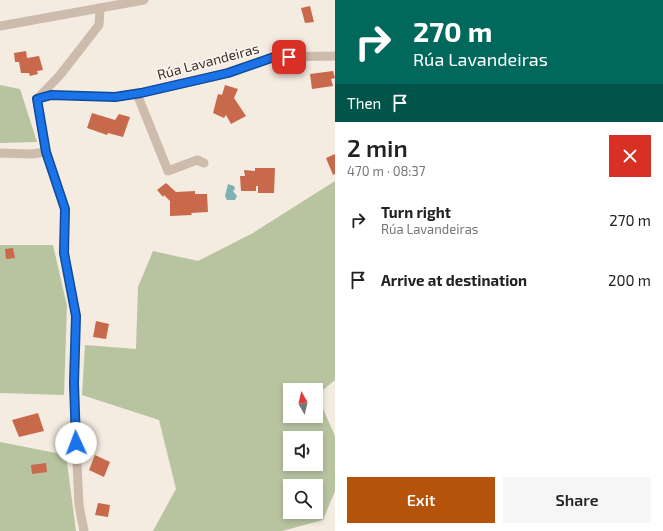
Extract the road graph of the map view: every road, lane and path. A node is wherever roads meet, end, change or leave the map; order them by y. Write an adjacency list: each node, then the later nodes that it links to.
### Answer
1 (144, 0): 2 (street)
2 (100, 8): 3 (street); 6 (street)
3 (0, 26)
4 (335, 56): 5 (street, Rúa Lavandeiras)
5 (137, 94): 6 (street, Rúa Lavandeiras); 9 (street)
6 (37, 99): 7 (street)
7 (46, 152): 8 (street); 10 (street)
8 (0, 153)
9 (204, 163)
10 (84, 531)

